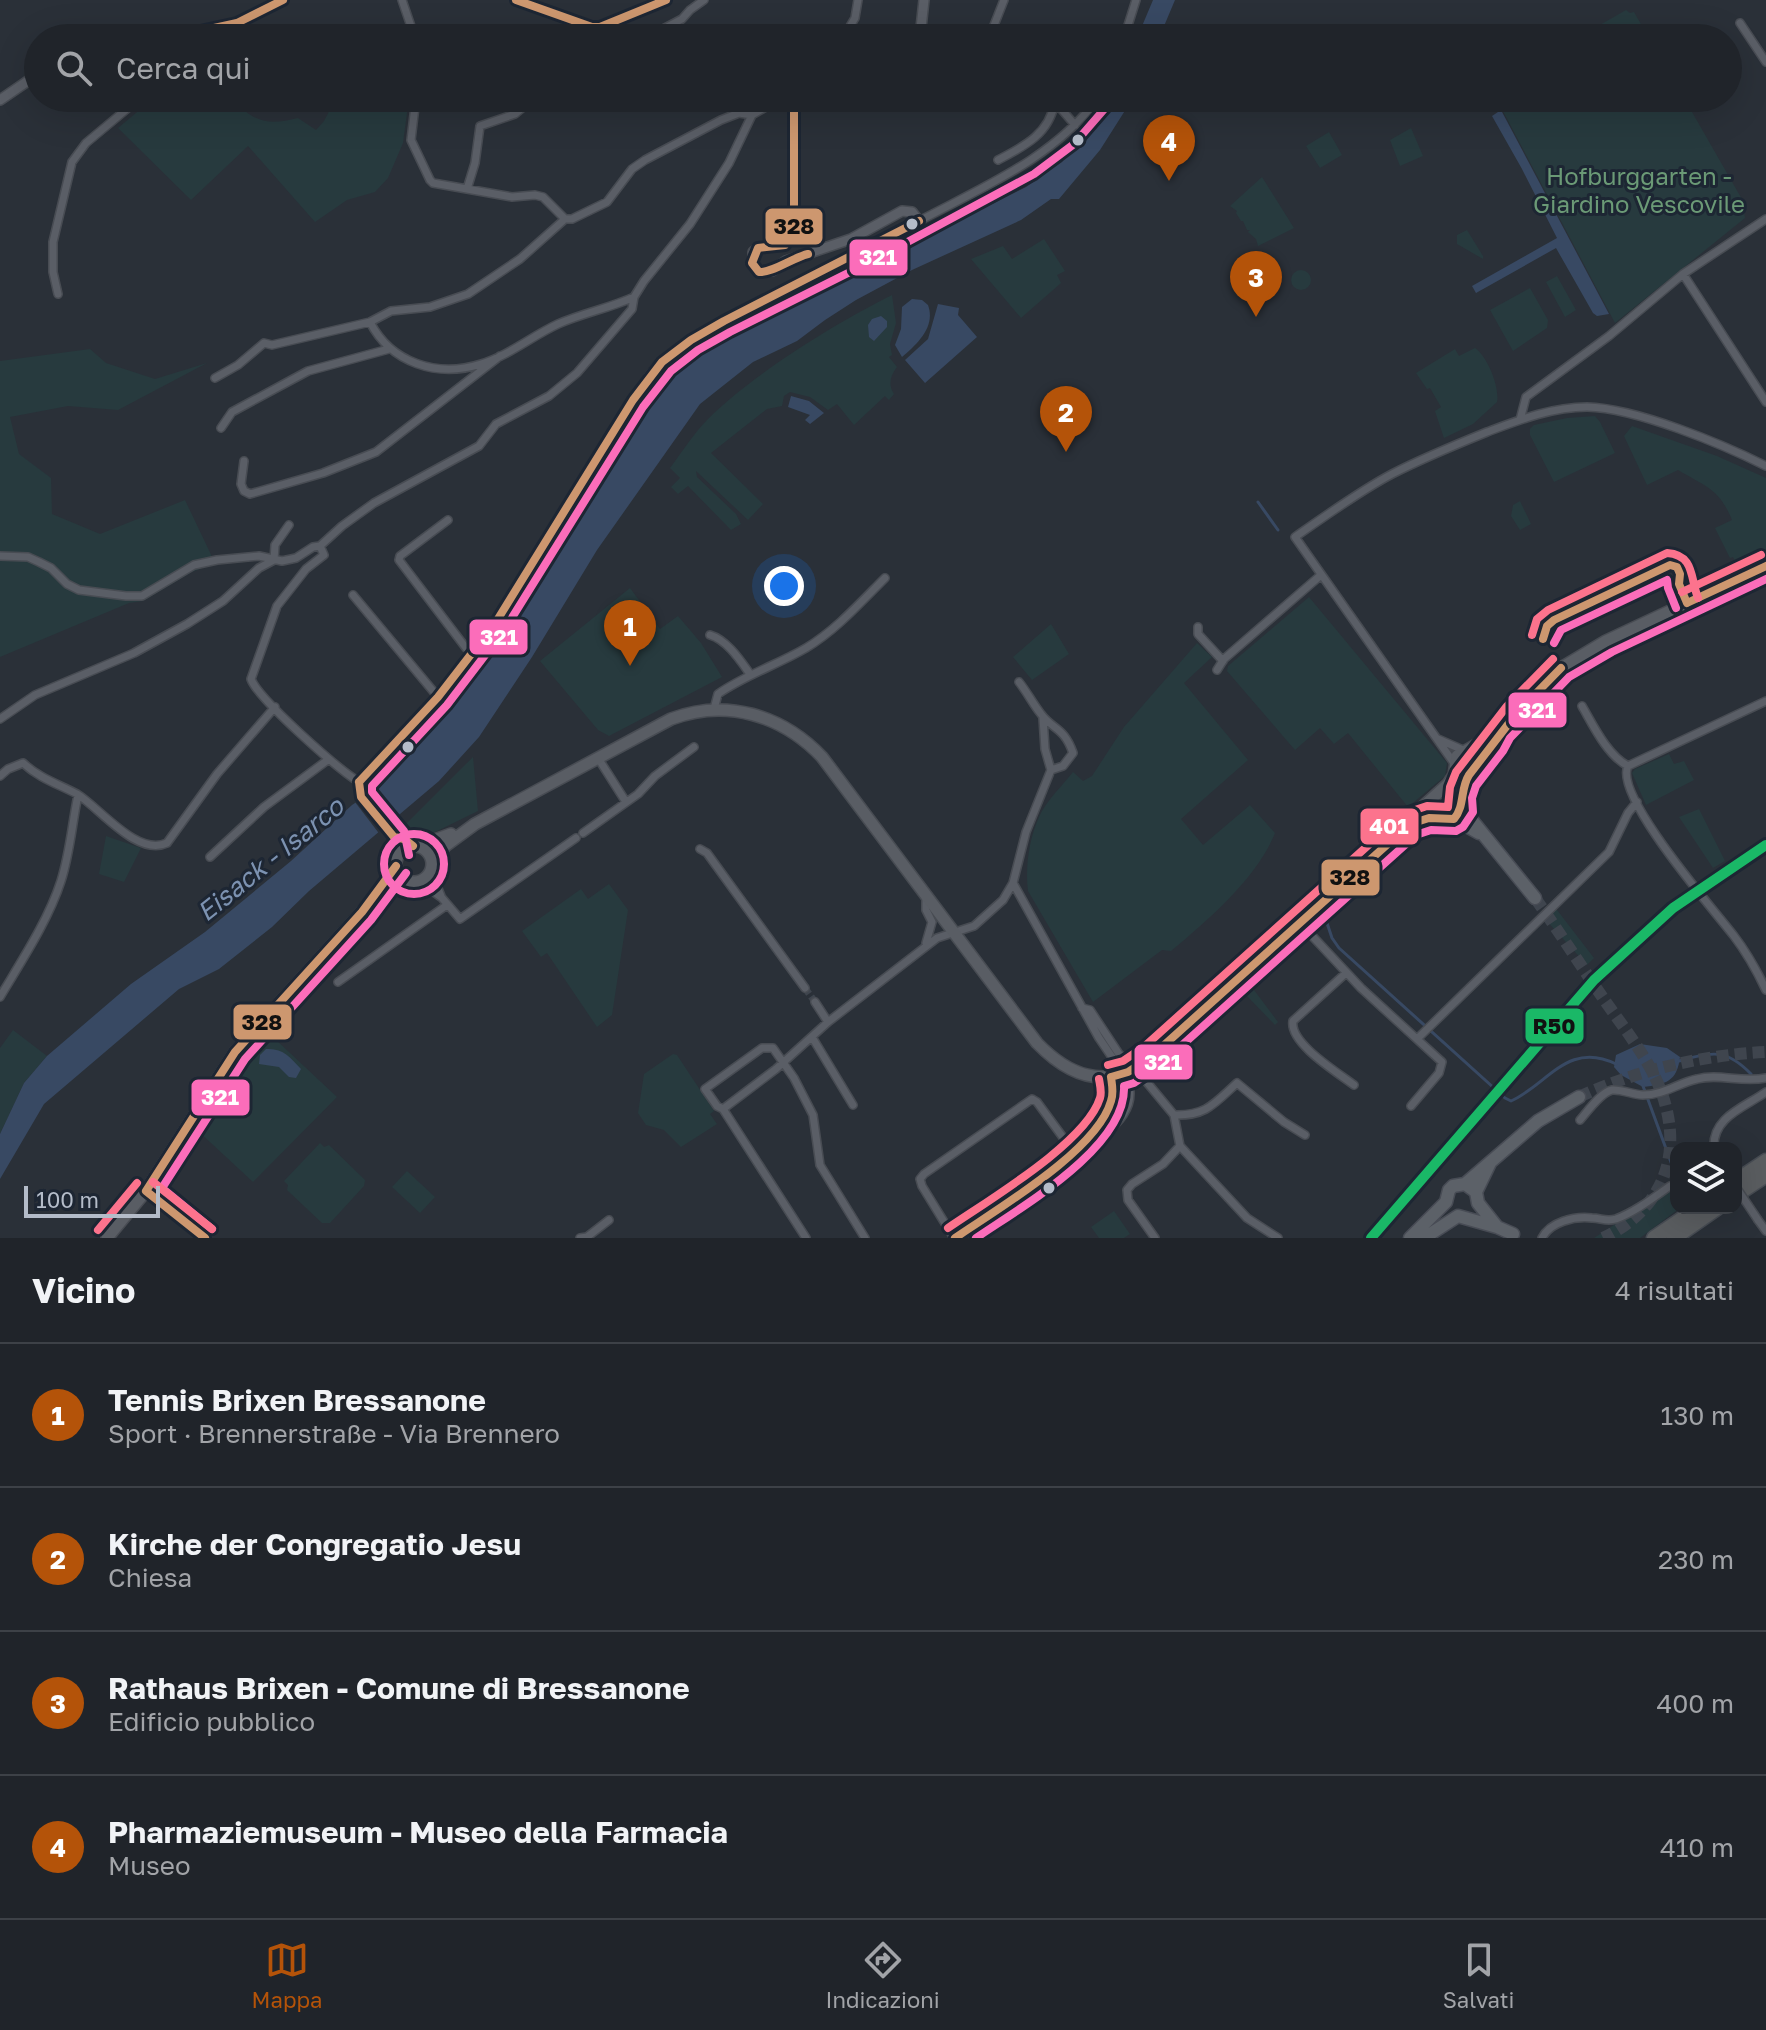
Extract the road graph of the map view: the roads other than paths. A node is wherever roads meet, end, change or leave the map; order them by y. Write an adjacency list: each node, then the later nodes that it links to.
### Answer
1 (283, 0): 10 (street)
2 (402, 0): 11 (street)
3 (516, 0): 12 (street)
4 (666, 0): 13 (street)
5 (704, 0): 14 (street)
6 (858, 0): 15 (street)
7 (924, 0): 16 (street)
8 (1004, 0): 17 (street)
9 (1136, 0): 18 (street)
10 (233, 24)
11 (410, 24)
12 (591, 24)
13 (607, 24)
14 (673, 24)
15 (851, 24)
16 (921, 24)
17 (995, 24)
18 (1128, 24)
19 (1742, 26): 20 (street)
20 (1766, 62)
21 (24, 84): 22 (street)
22 (0, 100)
23 (123, 112): 39 (street)
24 (414, 112): 34 (street)
25 (517, 112): 34 (street)
26 (757, 112): 31 (street)
27 (794, 112): 37 (street)
28 (1052, 112): 33 (street)
29 (1064, 112): 32 (street)
30 (1086, 112): 32 (street)
31 (752, 115): 35 (street); 40 (street)
32 (1075, 125): 37 (street)
33 (998, 160)
34 (467, 189): 35 (street)
35 (565, 219): 41 (street)
36 (1766, 219): 38 (street)
37 (919, 221): 61 (street)
38 (1683, 274): 45 (street); 46 (street)
39 (58, 294)
40 (634, 297): 43 (street); 52 (street)
41 (370, 322): 42 (street); 44 (street)
42 (389, 349): 43 (street); 47 (street)
43 (500, 356): 48 (street)
44 (215, 378)
45 (1766, 402)
46 (1520, 420): 49 (street); 56 (street)
47 (221, 428)
48 (244, 461)
49 (1766, 466)
50 (448, 520): 61 (street)
51 (289, 525): 54 (street)
52 (320, 546): 54 (street); 69 (street)
53 (0, 556): 54 (street)
54 (274, 560): 72 (street)
55 (1766, 566): 73 (main road)
56 (1321, 575): 62 (street); 74 (street)
57 (885, 578): 64 (street)
58 (353, 595): 66 (street)
59 (1198, 627): 62 (street)
60 (710, 635): 64 (street)
61 (473, 652): 66 (street)
62 (1223, 661): 63 (street)
63 (1217, 670)
64 (750, 674): 70 (street)
65 (1019, 682): 71 (street)
66 (438, 697): 84 (street)
67 (1766, 701): 81 (street)
68 (1582, 706): 81 (street)
69 (275, 707): 78 (street); 85 (street)
70 (714, 709): 77 (main road); 103 (main road)
71 (1043, 718): 82 (street); 82 (street)
72 (0, 719)
73 (1500, 731): 76 (main road); 79 (main road)
74 (1438, 739): 76 (street); 80 (street)
75 (694, 747): 87 (street)
76 (1466, 750): 79 (main road); 80 (main road)
77 (598, 758): 87 (street); 92 (main road)
78 (329, 759): 84 (street); 98 (street)
79 (1478, 762): 89 (main road)
80 (1456, 766): 86 (main road)
81 (1628, 766): 88 (street)
82 (1051, 770): 102 (street)
83 (0, 776): 85 (street)
84 (359, 782): 94 (street)
85 (78, 795): 114 (street)
86 (1436, 796): 89 (main road); 90 (main road); 93 (main road)
87 (626, 802): 105 (street)
88 (1637, 802): 113 (street); 119 (street)
89 (1461, 803): 91 (main road); 95 (main road)
90 (1439, 819): 91 (main road); 93 (main road)
91 (1454, 819): 95 (main road)
92 (475, 824): 96 (main road); 100 (main road)
93 (1410, 824): 107 (main road)
94 (391, 834): 96 (street); 99 (street)
95 (1482, 835): 104 (main road)
96 (416, 846): 99 (main road); 100 (main road)
97 (700, 849): 112 (street)
98 (210, 857)
99 (396, 861): 101 (main road); 106 (main road)
100 (432, 868): 101 (main road); 105 (street)
101 (414, 882): 105 (street); 106 (main road)
102 (1013, 883): 108 (street); 116 (street)
103 (926, 896): 108 (main road); 109 (street)
104 (1535, 898)
105 (445, 902): 111 (street)
106 (362, 912): 144 (main road)
107 (1301, 924): 110 (street); 121 (main road)
108 (952, 931): 109 (street); 122 (main road)
109 (925, 947): 117 (street)
110 (1346, 973): 119 (street); 125 (street)
111 (338, 982)
112 (805, 988)
113 (1766, 990)
114 (0, 997)
115 (815, 1002): 117 (street)
116 (1082, 1008): 121 (street); 122 (street)
117 (828, 1022): 118 (street)
118 (812, 1037): 120 (street); 128 (street)
119 (1418, 1038): 129 (street)
120 (783, 1063): 130 (street); 130 (street); 160 (street)
121 (1135, 1068): 122 (main road); 131 (street)
122 (1115, 1071): 133 (street)
123 (1766, 1078): 132 (street)
124 (1129, 1085): 133 (street)
125 (1354, 1085)
126 (1766, 1092): 135 (street)
127 (1579, 1097): 139 (main road)
128 (853, 1105)
129 (1411, 1106)
130 (723, 1109): 159 (street)
131 (1174, 1115): 134 (street); 136 (street)
132 (1580, 1120)
133 (1089, 1135): 137 (street)
134 (1305, 1135)
135 (1714, 1142)
136 (1180, 1146): 162 (street); 163 (street)
137 (1073, 1151): 161 (street); 161 (street)
138 (1766, 1161): 141 (highway)
139 (1490, 1163): 142 (main road); 147 (main road)
140 (1766, 1175): 145 (highway)
141 (1742, 1179)
142 (1465, 1184): 147 (main road); 148 (main road)
143 (1670, 1186): 166 (street)
144 (146, 1191): 156 (main road); 157 (street)
145 (1742, 1191)
146 (1742, 1194): 155 (street, bridge)
147 (1477, 1198): 151 (main road); 153 (main road)
148 (1446, 1202): 151 (main road); 164 (main road)
149 (1689, 1214): 167 (highway)
150 (1708, 1214): 168 (highway)
151 (1461, 1216): 153 (main road); 165 (main road)
152 (609, 1220): 158 (street)
153 (1497, 1227): 154 (main road)
154 (1513, 1234)
155 (1765, 1234)
156 (107, 1238)
157 (205, 1238)
158 (580, 1238)
159 (806, 1238)
160 (865, 1238)
161 (954, 1238)
162 (1155, 1238)
163 (1278, 1238)
164 (1410, 1238)
165 (1424, 1238)
166 (1542, 1238)
167 (1654, 1238)
168 (1674, 1238)

